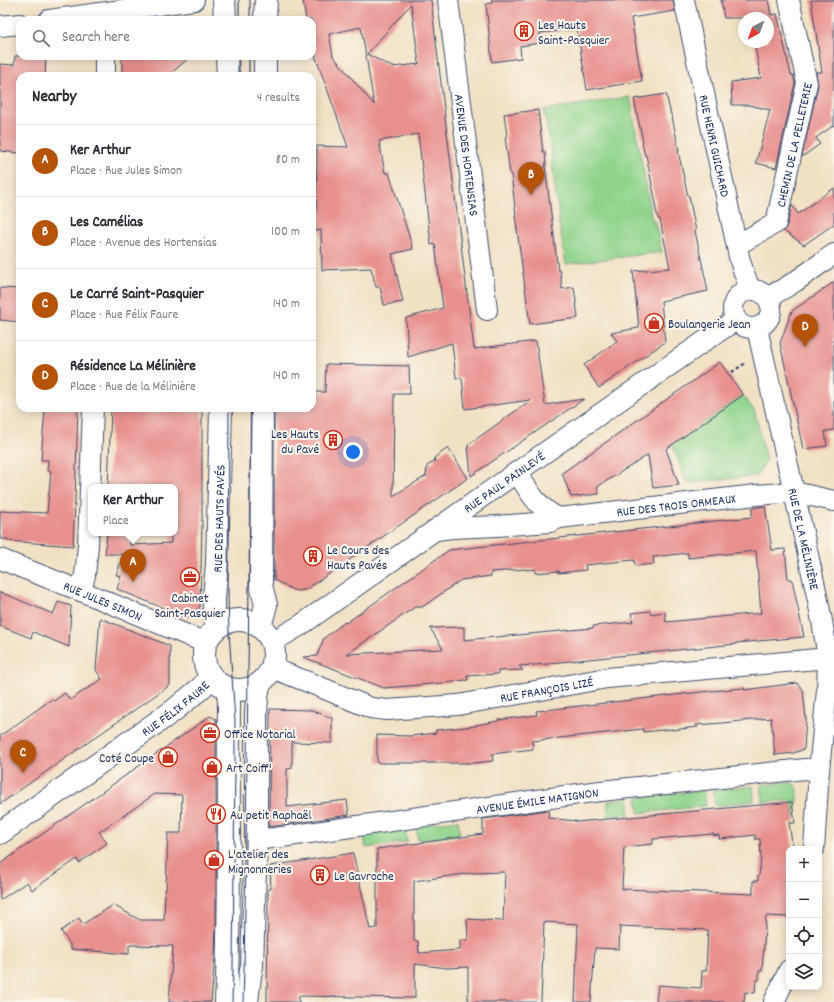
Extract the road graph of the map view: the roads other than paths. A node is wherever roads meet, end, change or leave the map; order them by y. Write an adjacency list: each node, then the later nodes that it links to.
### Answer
1 (194, 0): 7 (street)
2 (224, 0): 8 (street)
3 (266, 0): 9 (street)
4 (448, 0): 21 (street, AVENUE DES HORTENSIAS)
5 (684, 0): 18 (street, RUE HENRI GUICHARD)
6 (789, 0): 18 (street, CHEMIN DE LA PELLETERIE)
7 (106, 16)
8 (225, 16)
9 (265, 16)
10 (16, 24): 11 (street)
11 (0, 26)
12 (105, 60): 15 (street)
13 (227, 60): 16 (street)
14 (265, 60): 17 (street)
15 (104, 72)
16 (228, 72)
17 (265, 72)
18 (737, 245): 20 (street, RUE HENRI GUICHARD)
19 (834, 254): 20 (street)
20 (758, 294): 22 (street); 23 (street)
21 (487, 310)
22 (736, 320): 23 (street); 27 (street, RUE PAUL PAINLEVÉ)
23 (757, 328): 29 (street, RUE DE LA MÉLINIÈRE)
24 (93, 412): 28 (street)
25 (220, 412): 37 (street, RUE DES HAUTS PAVÉS)
26 (262, 412): 36 (street)
27 (517, 472): 31 (street); 32 (street, RUE PAUL PAINLEVÉ)
28 (90, 484)
29 (794, 492): 30 (street, RUE DES TROIS ORMEAUX); 31 (street, RUE DES TROIS ORMEAUX); 38 (street, RUE DE LA MÉLINIÈRE)
30 (834, 501)
31 (559, 518): 32 (street, RUE DES TROIS ORMEAUX)
32 (436, 530): 36 (street, RUE PAUL PAINLEVÉ)
33 (88, 536): 35 (street)
34 (0, 559): 35 (street, RUE JULES SIMON)
35 (81, 591): 37 (street, RUE JULES SIMON)
36 (266, 634): 37 (street); 39 (street)
37 (211, 636): 40 (street)
38 (828, 658): 39 (street, RUE FRANÇOIS LIZÉ); 41 (street, RUE DE LA MÉLINIÈRE)
39 (266, 676): 40 (street); 43 (street)
40 (219, 683): 42 (street, RUE FÉLIX FAURE); 46 (street)
41 (820, 771): 43 (street, AVENUE ÉMILE MATIGNON); 44 (street, RUE DE LA MÉLINIÈRE)
42 (0, 833)
43 (256, 839): 47 (street)
44 (814, 846)
45 (786, 976): 48 (street)
46 (226, 1002)
47 (247, 1002)
48 (774, 1002)

